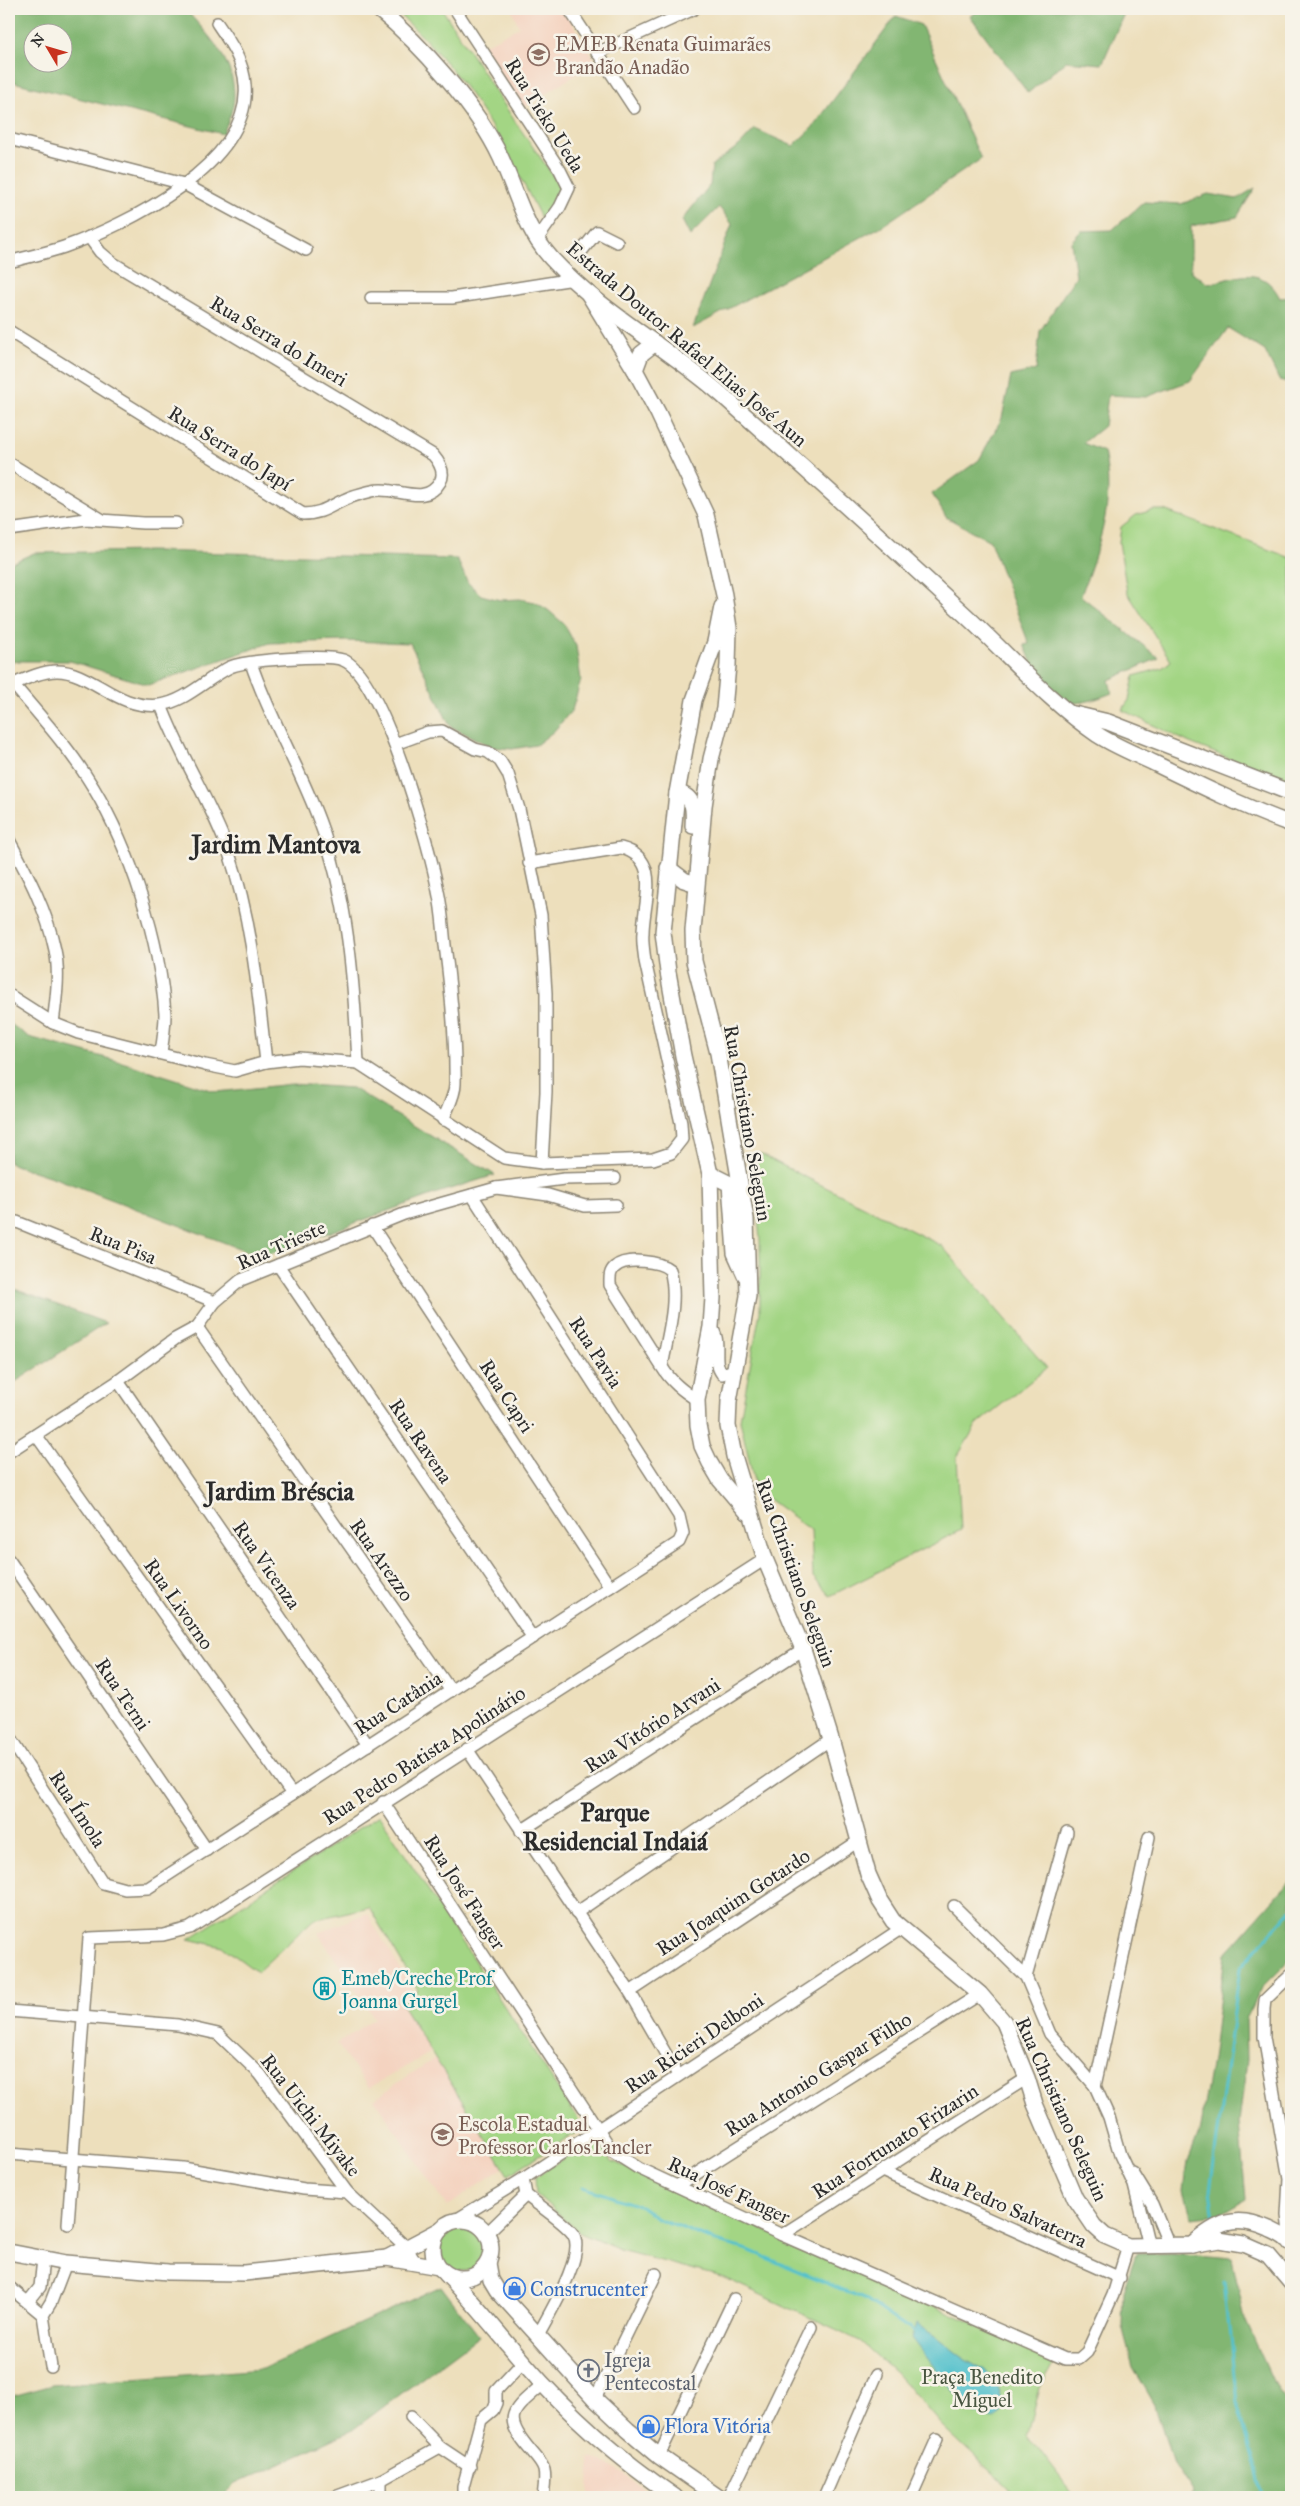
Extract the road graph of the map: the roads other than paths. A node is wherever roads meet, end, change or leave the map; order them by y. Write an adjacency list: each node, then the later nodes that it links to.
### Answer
1 (378, 9): 11 (main road, Estrada Doutor Rafael Elias José Aun)
2 (455, 9): 11 (street, Rua Tieko Ueda)
3 (569, 9): 6 (street)
4 (694, 9): 6 (street)
5 (217, 23): 9 (street)
6 (597, 53): 7 (street)
7 (634, 108)
8 (9, 139): 9 (street)
9 (184, 184): 10 (street); 13 (street)
10 (89, 237): 16 (street); 25 (street, Rua Serra do Imeri)
11 (536, 241): 18 (main road, Estrada Doutor Rafael Elias José Aun)
12 (617, 242): 14 (street)
13 (306, 250)
14 (580, 253)
15 (9, 255): 16 (street)
16 (24, 258): 17 (street)
17 (9, 262)
18 (574, 279): 19 (main road, Estrada Doutor Rafael Elias José Aun); 20 (street)
19 (588, 293): 22 (main road, Estrada Doutor Rafael Elias José Aun); 23 (main road, Rua Christiano Seleguin)
20 (371, 298)
21 (9, 331): 25 (street, Rua Serra do Japí)
22 (655, 343): 23 (main road); 33 (main road, Estrada Doutor Rafael Elias José Aun)
23 (635, 370): 29 (main road, Rua Christiano Seleguin)
24 (9, 463): 26 (street)
25 (442, 479)
26 (101, 519): 27 (street); 28 (street)
27 (176, 523)
28 (9, 530)
29 (724, 595): 35 (main road); 39 (main road, Rua Christiano Seleguin)
30 (251, 663): 32 (street); 34 (street); 47 (street)
31 (11, 685): 32 (street); 45 (street)
32 (161, 705): 46 (street)
33 (1065, 711): 36 (main road); 37 (main road, Estrada Doutor Rafael Elias José Aun)
34 (395, 744): 40 (street); 48 (street)
35 (677, 793): 39 (main road); 41 (main road)
36 (1291, 794)
37 (1291, 824)
38 (9, 840): 44 (street)
39 (700, 844): 42 (main road, Rua Christiano Seleguin)
40 (529, 863): 49 (street); 49 (street)
41 (668, 868): 42 (main road); 50 (main road)
42 (696, 884): 58 (main road, Rua Christiano Seleguin)
43 (9, 995): 44 (street)
44 (53, 1024): 45 (street)
45 (162, 1052): 46 (street)
46 (266, 1062): 47 (street)
47 (358, 1063): 48 (street)
48 (443, 1120): 49 (street)
49 (542, 1164)
50 (710, 1174): 58 (main road); 61 (main road)
51 (615, 1178): 52 (street, Rua Trieste)
52 (496, 1188): 53 (street, Rua Trieste); 54 (street, Rua Trieste)
53 (472, 1195): 56 (street, Rua Trieste); 71 (street, Rua Pavia)
54 (616, 1205)
55 (17, 1222): 59 (street, Rua Pisa)
56 (372, 1226): 57 (street, Rua Trieste); 74 (street, Rua Capri)
57 (278, 1265): 59 (street, Rua Trieste); 75 (street, Rua Ravena)
58 (748, 1281): 65 (main road, Rua Christiano Seleguin)
59 (215, 1302): 60 (street, Rua Trieste)
60 (197, 1327): 66 (street, Rua Trieste); 77 (street, Rua Arezzo)
61 (711, 1327): 65 (street); 67 (main road)
62 (668, 1329): 63 (street); 63 (street); 64 (street)
63 (647, 1343): 64 (street)
64 (662, 1368): 67 (street)
65 (734, 1370): 70 (main road, Rua Christiano Seleguin)
66 (118, 1381): 68 (street, Rua Trieste); 80 (street, Rua Vicenza)
67 (698, 1400): 70 (main road)
68 (36, 1434): 69 (street, Rua Trieste); 82 (street, Rua Livorno)
69 (9, 1452)
70 (751, 1517): 72 (main road, Rua Christiano Seleguin)
71 (683, 1533): 74 (street, Rua Catânia)
72 (765, 1559): 76 (main road, Rua Christiano Seleguin); 81 (street, Rua Pedro Batista Apolinário)
73 (9, 1560): 88 (street, Rua Terni)
74 (610, 1587): 75 (street, Rua Catânia)
75 (533, 1638): 77 (street, Rua Catânia)
76 (803, 1650): 79 (main road, Rua Christiano Seleguin); 84 (street, Rua Vitório Arvani)
77 (451, 1691): 80 (street, Rua Catânia)
78 (9, 1737): 89 (street, Rua Ímola)
79 (831, 1739): 87 (main road, Rua Christiano Seleguin); 91 (street)
80 (368, 1745): 82 (street, Rua Catânia)
81 (467, 1749): 83 (street, Rua Pedro Batista Apolinário); 84 (street)
82 (292, 1794): 88 (street, Rua Catânia)
83 (383, 1802): 98 (street, Rua Pedro Batista Apolinário); 102 (street, Rua José Fanger)
84 (521, 1832): 91 (street)
85 (1067, 1832): 94 (street)
86 (1149, 1837): 101 (street)
87 (858, 1842): 92 (main road, Rua Christiano Seleguin); 95 (street, Rua Joaquim Gotardo)
88 (207, 1850): 89 (street, Rua Catânia)
89 (125, 1890)
90 (954, 1906): 94 (street, Rua Christiano Seleguin)
91 (576, 1914): 95 (street)
92 (902, 1928): 96 (main road, Rua Christiano Seleguin); 99 (street, Rua Ricieri Delboni)
93 (1291, 1976): 118 (street)
94 (1026, 1977): 101 (street, Rua Christiano Seleguin)
95 (630, 1992): 99 (street)
96 (980, 1994): 100 (main road, Rua Christiano Seleguin); 108 (street, Rua Antonio Gaspar Filho)
97 (9, 2011): 98 (street, Rua Uichi Miyake)
98 (82, 2017): 105 (street); 109 (street, Rua Uichi Miyake)
99 (678, 2075): 102 (street, Rua Ricieri Delboni)
100 (1027, 2078): 106 (street, Rua Fortunato Frizarin); 121 (main road, Rua Christiano Seleguin)
101 (1095, 2086): 104 (street, Rua Christiano Seleguin)
102 (599, 2129): 107 (street, Rua Ricieri Delboni); 108 (street, Rua José Fanger)
103 (9, 2154): 105 (street)
104 (1120, 2155): 119 (street, Rua Christiano Seleguin); 122 (street, Rua Christiano Seleguin)
105 (72, 2161): 109 (street); 113 (street)
106 (882, 2170): 116 (street, Rua Fortunato Frizarin); 132 (street, Rua Pedro Salvaterra)
107 (524, 2179): 110 (street); 111 (street, Rua Ricieri Delboni)
108 (677, 2186): 116 (street, Rua José Fanger)
109 (346, 2192): 123 (street, Rua Uichi Miyake)
110 (526, 2195): 115 (street); 139 (street)
111 (456, 2220): 114 (main road); 115 (main road)
112 (1230, 2221): 117 (main road); 118 (main road); 120 (main road)
113 (68, 2224)
114 (440, 2230): 123 (main road); 130 (main road)
115 (487, 2233): 129 (main road)
116 (782, 2235): 132 (street, Rua José Fanger)
117 (1228, 2240): 120 (main road, Rua Christiano Seleguin); 133 (main road, Rua Christiano Seleguin)
118 (1290, 2242)
119 (1169, 2245): 120 (main road, Rua Christiano Seleguin); 122 (main road, Rua Christiano Seleguin)
120 (1191, 2245)
121 (1128, 2246): 122 (main road, Rua Christiano Seleguin); 132 (street)
122 (1149, 2246)
123 (407, 2248): 125 (main road); 128 (street, Rua Uichi Miyake)
124 (9, 2252): 126 (main road)
125 (387, 2258): 127 (main road); 128 (main road)
126 (44, 2259): 127 (main road); 136 (street)
127 (66, 2262): 137 (street)
128 (415, 2262): 130 (main road)
129 (488, 2263): 130 (main road); 139 (main road)
130 (443, 2270): 140 (main road)
131 (656, 2274): 144 (street)
132 (1120, 2278)
133 (1291, 2282)
134 (9, 2286): 136 (street)
135 (734, 2299): 148 (street)
136 (28, 2302): 137 (street)
137 (43, 2315): 141 (street)
138 (811, 2327): 157 (street)
139 (537, 2337): 144 (main road)
140 (523, 2362): 143 (main road); 149 (street)
141 (51, 2367)
142 (877, 2374): 158 (street)
143 (543, 2384): 154 (street); 155 (main road)
144 (595, 2399): 148 (main road)
145 (411, 2417): 147 (street)
146 (937, 2439): 159 (street)
147 (440, 2447): 149 (street); 150 (street)
148 (659, 2456): 156 (main road)
149 (470, 2467): 153 (street)
150 (381, 2480): 151 (street); 152 (street)
151 (335, 2497)
152 (381, 2497)
153 (463, 2497)
154 (543, 2497)
155 (675, 2497)
156 (718, 2497)
157 (729, 2497)
158 (824, 2497)
159 (910, 2497)

